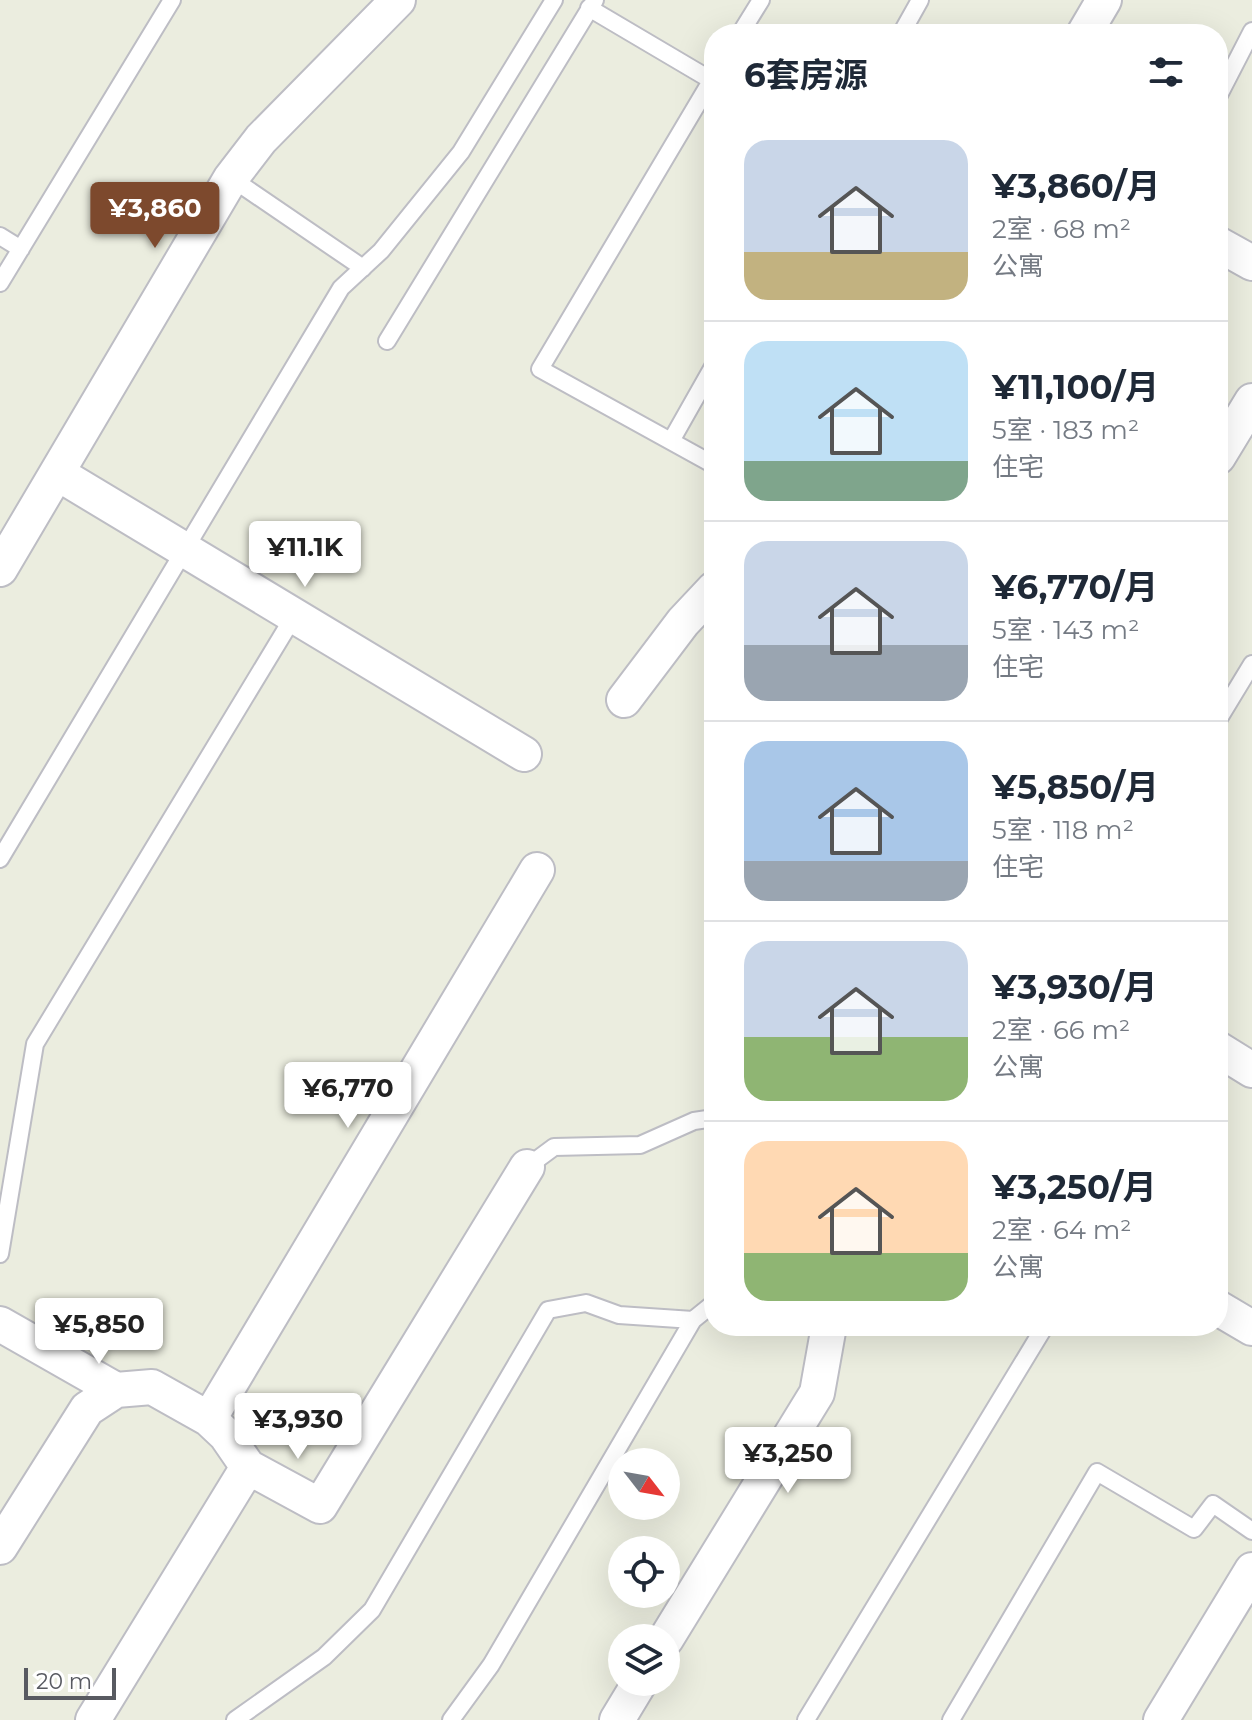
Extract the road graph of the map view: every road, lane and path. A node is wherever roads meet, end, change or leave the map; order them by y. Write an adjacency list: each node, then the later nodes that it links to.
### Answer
1 (172, 0): 17 (lane)
2 (398, 0): 15 (street)
3 (554, 0): 20 (lane)
4 (761, 0): 8 (lane)
5 (920, 0): 9 (lane)
6 (1104, 0): 10 (street)
7 (592, 4): 12 (lane); 22 (lane)
8 (746, 24)
9 (907, 24)
10 (1090, 24)
11 (1252, 31): 13 (lane)
12 (704, 72)
13 (1228, 78)
14 (704, 93): 25 (lane)
15 (231, 178): 20 (lane); 28 (street)
16 (0, 236): 17 (lane)
17 (21, 249): 21 (lane)
18 (1228, 250): 19 (street)
19 (1252, 263)
20 (363, 268): 29 (lane)
21 (0, 283)
22 (387, 341)
23 (704, 383): 25 (lane)
24 (1252, 401): 26 (street)
25 (671, 441): 27 (lane)
26 (1228, 441)
27 (704, 459)
28 (57, 473): 29 (street); 30 (street)
29 (186, 551): 32 (street); 37 (lane)
30 (0, 569)
31 (704, 600): 34 (street)
32 (294, 616): 36 (street); 43 (lane)
33 (1252, 664): 35 (lane)
34 (624, 700)
35 (1228, 704)
36 (524, 754)
37 (0, 859)
38 (537, 870): 52 (street)
39 (1228, 1055): 40 (street)
40 (1252, 1070)
41 (704, 1120): 42 (lane)
42 (527, 1167): 53 (street)
43 (0, 1254)
44 (704, 1311): 46 (lane)
45 (1228, 1314): 48 (street)
46 (693, 1320): 60 (lane); 61 (lane)
47 (0, 1324): 51 (street)
48 (1252, 1328)
49 (827, 1336): 57 (street)
50 (1039, 1336): 63 (lane)
51 (116, 1390): 52 (street); 55 (street)
52 (209, 1419): 53 (street)
53 (248, 1467): 59 (street)
54 (1252, 1531): 64 (lane)
55 (0, 1547)
56 (1252, 1570): 65 (street)
57 (675, 1624)
58 (632, 1696): 62 (street)
59 (93, 1720)
60 (235, 1720)
61 (451, 1720)
62 (617, 1720)
63 (806, 1720)
64 (951, 1720)
65 (1161, 1720)

